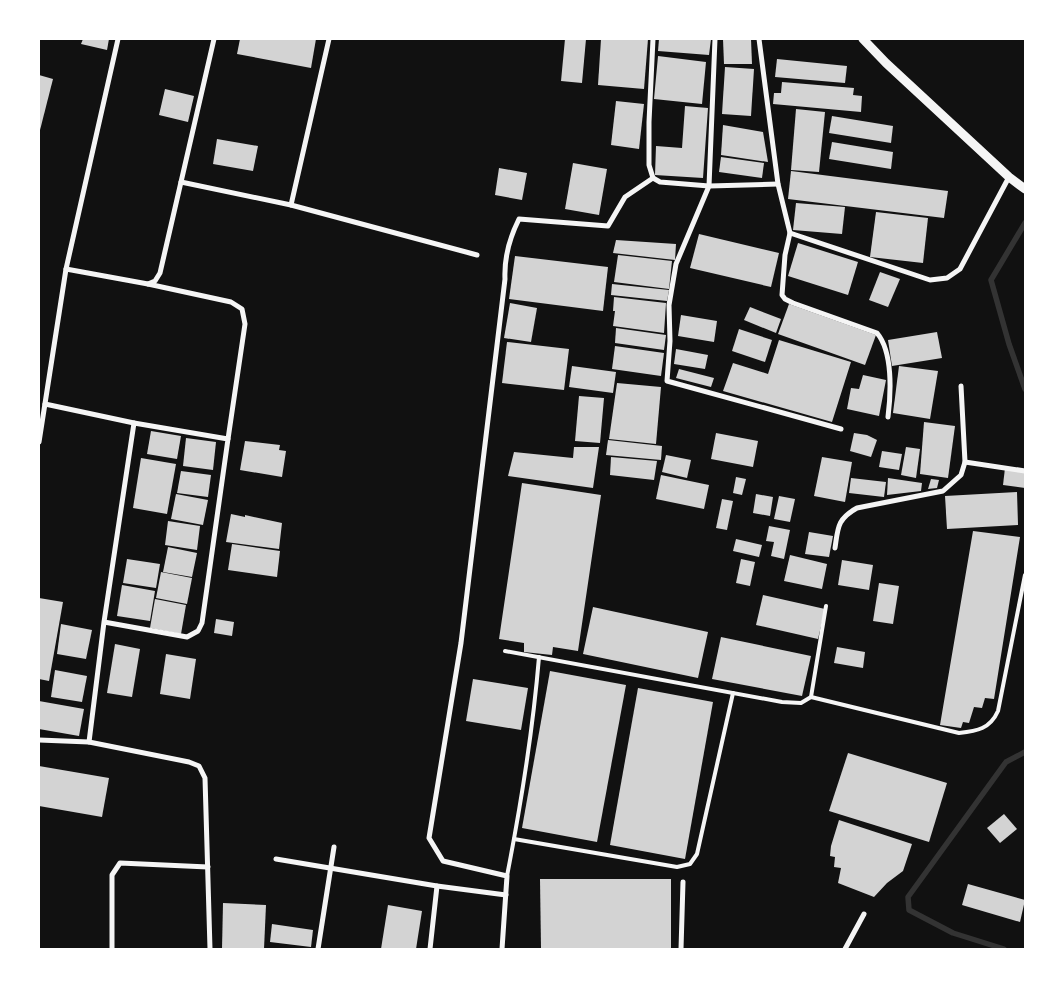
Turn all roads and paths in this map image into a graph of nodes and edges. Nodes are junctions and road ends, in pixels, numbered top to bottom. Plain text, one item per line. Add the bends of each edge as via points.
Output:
1 (118, 39) edge
2 (214, 39) edge
3 (329, 39) edge
4 (653, 39) edge
5 (715, 39) edge
6 (759, 39) edge
7 (863, 39) edge
8 (654, 178) junction
9 (1012, 179) junction
10 (181, 182) junction
11 (778, 184) junction
12 (709, 186) junction
13 (1025, 189) edge
14 (291, 205) junction
15 (790, 233) junction
16 (477, 255) dead end
17 (66, 269) junction
18 (148, 284) junction
19 (961, 386) dead end
20 (45, 404) junction
21 (888, 417) dead end
22 (134, 423) junction
23 (841, 429) dead end
24 (228, 439) junction
25 (39, 442) edge
26 (965, 462) junction
27 (1025, 470) edge
28 (835, 548) dead end
29 (1025, 575) edge
30 (826, 606) dead end
31 (104, 622) junction
32 (505, 651) dead end
33 (539, 657) junction
34 (733, 693) junction
35 (811, 698) junction
36 (39, 740) edge
37 (89, 742) junction
38 (514, 839) junction
39 (334, 847) dead end
40 (276, 859) dead end
41 (208, 867) junction
42 (330, 868) junction
43 (507, 876) junction
44 (683, 882) dead end
45 (437, 886) junction
46 (506, 895) junction
47 (864, 914) dead end
48 (112, 949) edge
49 (210, 949) edge
50 (318, 949) edge
51 (430, 949) edge
52 (502, 949) edge
53 (681, 949) edge
54 (845, 949) edge

1 - 17 street
2 - 10 street
3 - 14 street
4 - 8 street via 649,165
5 - 12 street
6 - 11 street
7 - 9 street
8 - 12 street via 660,182
8 - 43 street via 625,196 608,226 519,219 504,261 505,279 461,643 429,838 443,861
9 - 13 street
9 - 15 street via 960,269 947,278 930,280
10 - 14 street
10 - 18 street via 160,274
11 - 12 street
11 - 15 street
12 - 23 street via 676,264 669,305 667,381
14 - 16 street
15 - 21 street via 782,294 785,299 877,333 884,341 890,378
17 - 18 street
17 - 20 street
18 - 24 street via 231,302 242,309 245,324
19 - 26 street
20 - 22 street
20 - 25 street
22 - 24 street
22 - 31 street
24 - 31 street via 202,623 198,631 187,637
26 - 27 street
26 - 28 street via 961,474 943,491 857,508 844,514
29 - 35 lane via 998,711 994,720 979,731 959,733
30 - 35 lane
31 - 37 street
32 - 33 lane
33 - 34 lane
33 - 38 lane
34 - 35 lane via 801,704
34 - 38 lane via 697,854 690,864 676,866
36 - 37 street
37 - 41 street via 199,766 205,778
38 - 43 lane
39 - 42 street
40 - 42 street
41 - 48 street via 120,863 112,874
41 - 49 street
42 - 45 street
42 - 50 street
43 - 46 street
44 - 53 street
45 - 46 street
45 - 51 street
46 - 52 street
47 - 54 street

